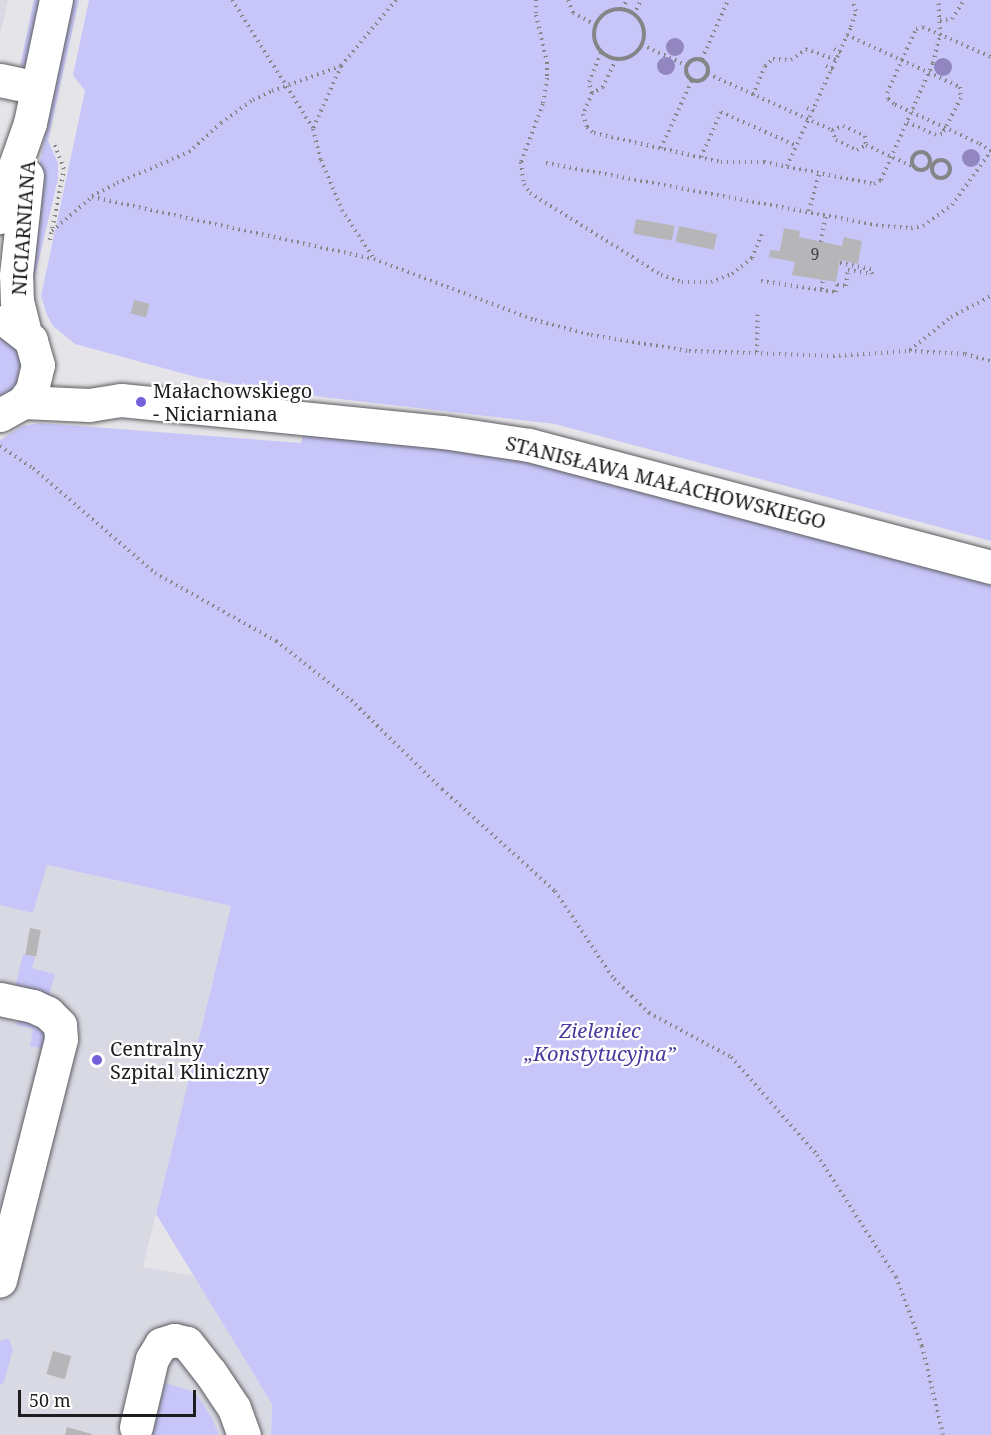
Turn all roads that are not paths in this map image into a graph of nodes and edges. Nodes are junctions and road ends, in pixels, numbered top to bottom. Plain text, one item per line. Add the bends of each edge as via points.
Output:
1 (56, 0) edge
2 (0, 80) edge
3 (37, 88) junction
4 (42, 132) junction
5 (0, 217) edge
6 (12, 326) edge
7 (38, 365) junction
8 (121, 400) junction
9 (12, 408) edge
10 (991, 567) edge
11 (0, 999) edge
12 (0, 1280) edge
13 (136, 1427) dead end
14 (244, 1435) edge

1 - 3 street, NICIARNIANA
2 - 3 street
3 - 4 street, NICIARNIANA
4 - 5 street, NICIARNIANA via 7,188
4 - 6 street, NICIARNIANA via 27,192
6 - 7 street, NICIARNIANA via 36,352
7 - 8 street, STANISŁAWA MAŁACHOWSKIEGO via 56,378
7 - 9 street via 32,390
8 - 9 street, STANISŁAWA MAŁACHOWSKIEGO
8 - 10 street, STANISŁAWA MAŁACHOWSKIEGO via 443,432 529,445
11 - 12 street via 33,1006 60,1025
13 - 14 street via 152,1359 161,1344 174,1340 186,1343 210,1372 234,1408

